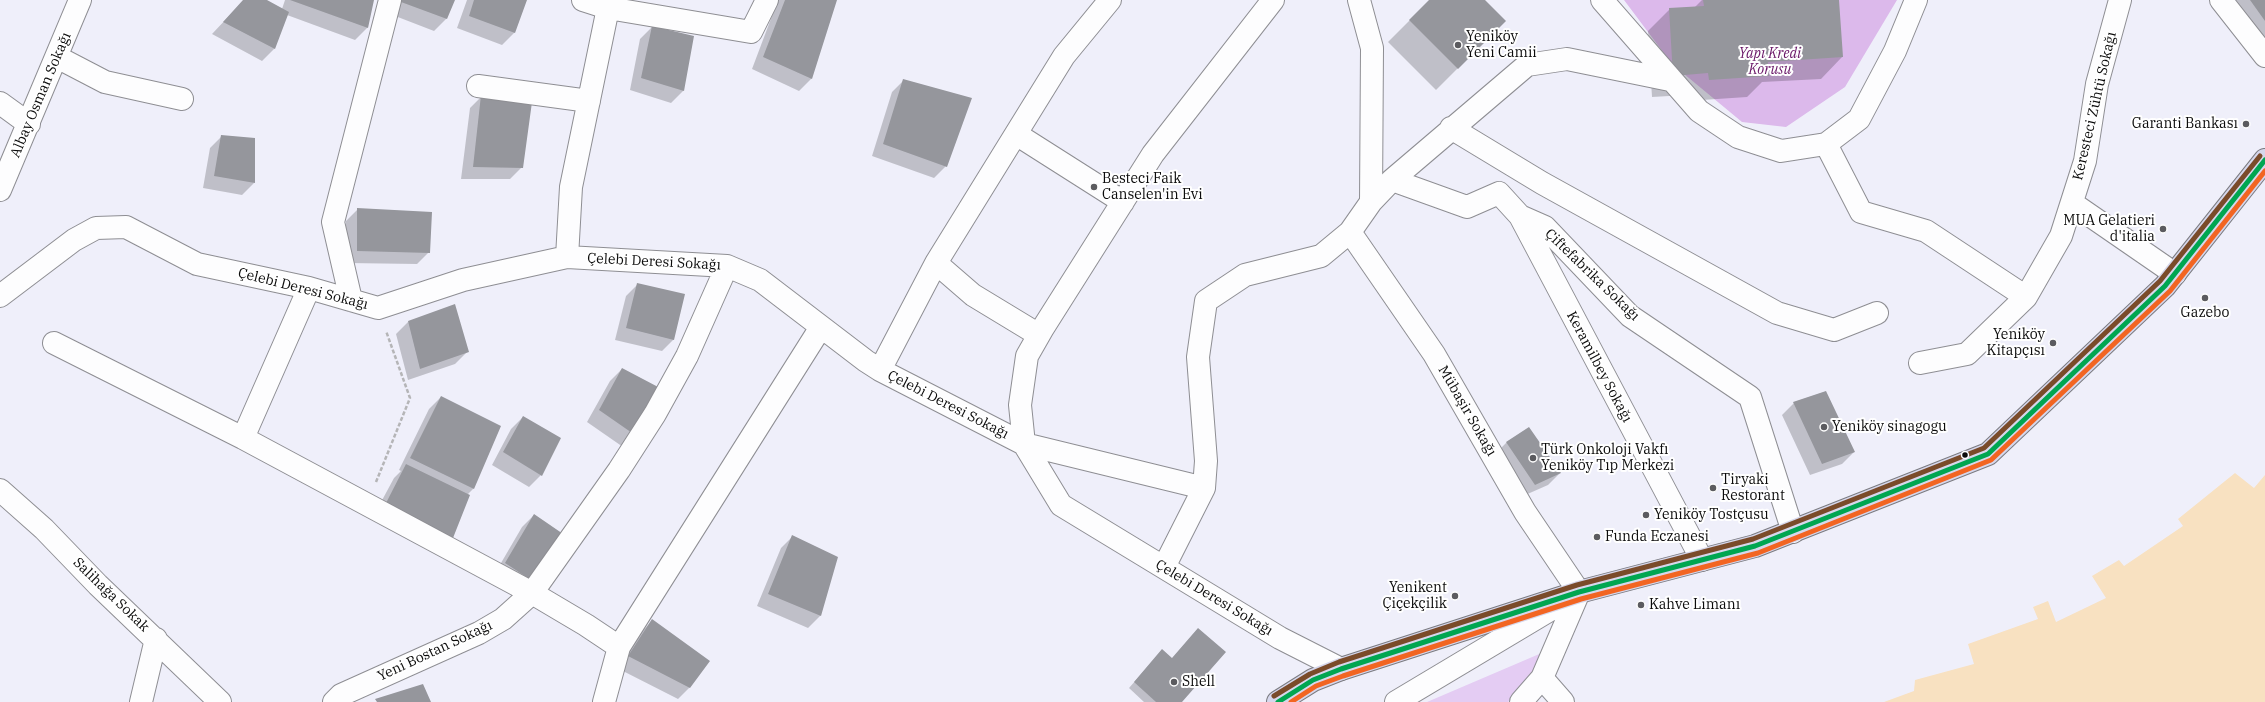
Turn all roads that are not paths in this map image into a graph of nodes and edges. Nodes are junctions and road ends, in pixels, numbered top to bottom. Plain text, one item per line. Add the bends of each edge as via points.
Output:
1 (80, 0) edge
2 (390, 0) edge
3 (583, 0) edge
4 (768, 0) edge
5 (1110, 0) edge
6 (1273, 0) edge
7 (1359, 0) edge
8 (1602, 0) edge
9 (1916, 0) edge
10 (2120, 0) edge
11 (2221, 0) edge
12 (608, 8) junction
13 (2265, 56) edge
14 (57, 57) junction
15 (1670, 80) junction
16 (478, 86) dead end
17 (182, 98) dead end
18 (589, 101) junction
19 (0, 103) edge
20 (29, 124) junction
21 (1451, 128) junction
22 (1016, 134) junction
23 (1826, 144) junction
24 (1498, 157) junction
25 (2265, 160) edge
26 (1392, 180) junction
27 (0, 190) edge
28 (1499, 193) junction
29 (1123, 202) junction
30 (1371, 202) junction
31 (2072, 203) junction
32 (1520, 216) junction
33 (1350, 232) junction
34 (568, 257) junction
35 (936, 263) junction
36 (727, 266) junction
37 (2175, 274) junction
38 (309, 288) junction
39 (0, 296) edge
40 (2026, 297) junction
41 (351, 300) junction
42 (1877, 314) dead end
43 (822, 327) junction
44 (1039, 334) junction
45 (54, 344) dead end
46 (1920, 363) dead end
47 (880, 370) junction
48 (243, 438) junction
49 (1024, 444) junction
50 (1204, 488) junction
51 (0, 490) edge
52 (1792, 532) junction
53 (1702, 560) junction
54 (1164, 567) junction
55 (1580, 592) junction
56 (532, 593) junction
57 (156, 639) junction
58 (619, 647) junction
59 (1341, 669) junction
60 (1542, 678) junction
61 (141, 702) edge
62 (220, 702) edge
63 (334, 702) edge
64 (604, 702) edge
65 (1278, 702) edge
66 (1396, 702) edge
67 (1521, 702) edge
68 (1563, 702) edge

1 - 14 street, Albay Osman Sokağı
2 - 41 street via 333,222
3 - 12 street
4 - 12 street via 751,32
5 - 22 street via 1064,56
6 - 29 street via 1153,154
7 - 30 street via 1372,48
8 - 15 street
9 - 23 street via 1895,51 1859,119
10 - 31 street, Keresteci Zühtü Sokağı via 2097,84 2085,161
11 - 13 street
12 - 18 street
14 - 17 street via 106,82
14 - 20 street, Albay Osman Sokağı
15 - 21 street via 1567,59 1527,65
15 - 23 street via 1699,111 1738,137 1781,151
16 - 18 street
18 - 34 street via 570,187
19 - 20 street
20 - 27 street, Albay Osman Sokağı
21 - 24 street
21 - 26 street
22 - 29 street
22 - 35 street
23 - 40 street via 1861,212 1926,231
24 - 28 street
24 - 42 street via 1777,313 1834,330
25 - 37 main road
26 - 28 street via 1467,207
26 - 30 street
28 - 32 street, Çiftefabrika Sokağı
29 - 44 street
30 - 33 street
31 - 37 street
31 - 40 street, Keresteci Zühtü Sokağı via 2061,236
32 - 52 street, Çiftefabrika Sokağı via 1545,228 1630,316 1750,397
32 - 53 street, Keramilbey Sokağı
33 - 50 street via 1321,256 1244,275 1206,301 1198,357 1206,461
33 - 55 street, Mübaşir Sokağı via 1434,354 1525,512
34 - 36 street, Çelebi Deresi Sokağı
34 - 41 street, Çelebi Deresi Sokağı via 463,280 378,308
35 - 44 street via 972,295
35 - 47 street
36 - 43 street, Çelebi Deresi Sokağı via 760,280
36 - 56 street, Yeni Bostan Sokağı via 690,350 655,414 619,470
37 - 52 main road via 1988,454
38 - 39 street, Çelebi Deresi Sokağı via 197,264 126,227 96,228 74,240
38 - 41 street, Çelebi Deresi Sokağı
38 - 48 street
40 - 46 street, Keresteci Zühtü Sokağı via 1967,354
43 - 47 street, Çelebi Deresi Sokağı
43 - 58 street
44 - 49 street via 1027,356 1020,405
45 - 48 street
47 - 49 street, Çelebi Deresi Sokağı
48 - 56 street
49 - 50 street
49 - 54 street, Çelebi Deresi Sokağı via 1061,505
50 - 54 street
51 - 57 street, Salihağa Sokak via 44,529 98,585
52 - 53 main road via 1755,546
53 - 55 main road
54 - 59 street, Çelebi Deresi Sokağı via 1280,638
55 - 59 main road
55 - 60 street
55 - 66 street
56 - 58 street
56 - 63 street, Yeni Bostan Sokağı via 504,619 479,633 340,695
57 - 61 street
57 - 62 street, Salihağa Sokak
58 - 64 street
59 - 65 main road via 1313,680
60 - 67 street
60 - 68 street

